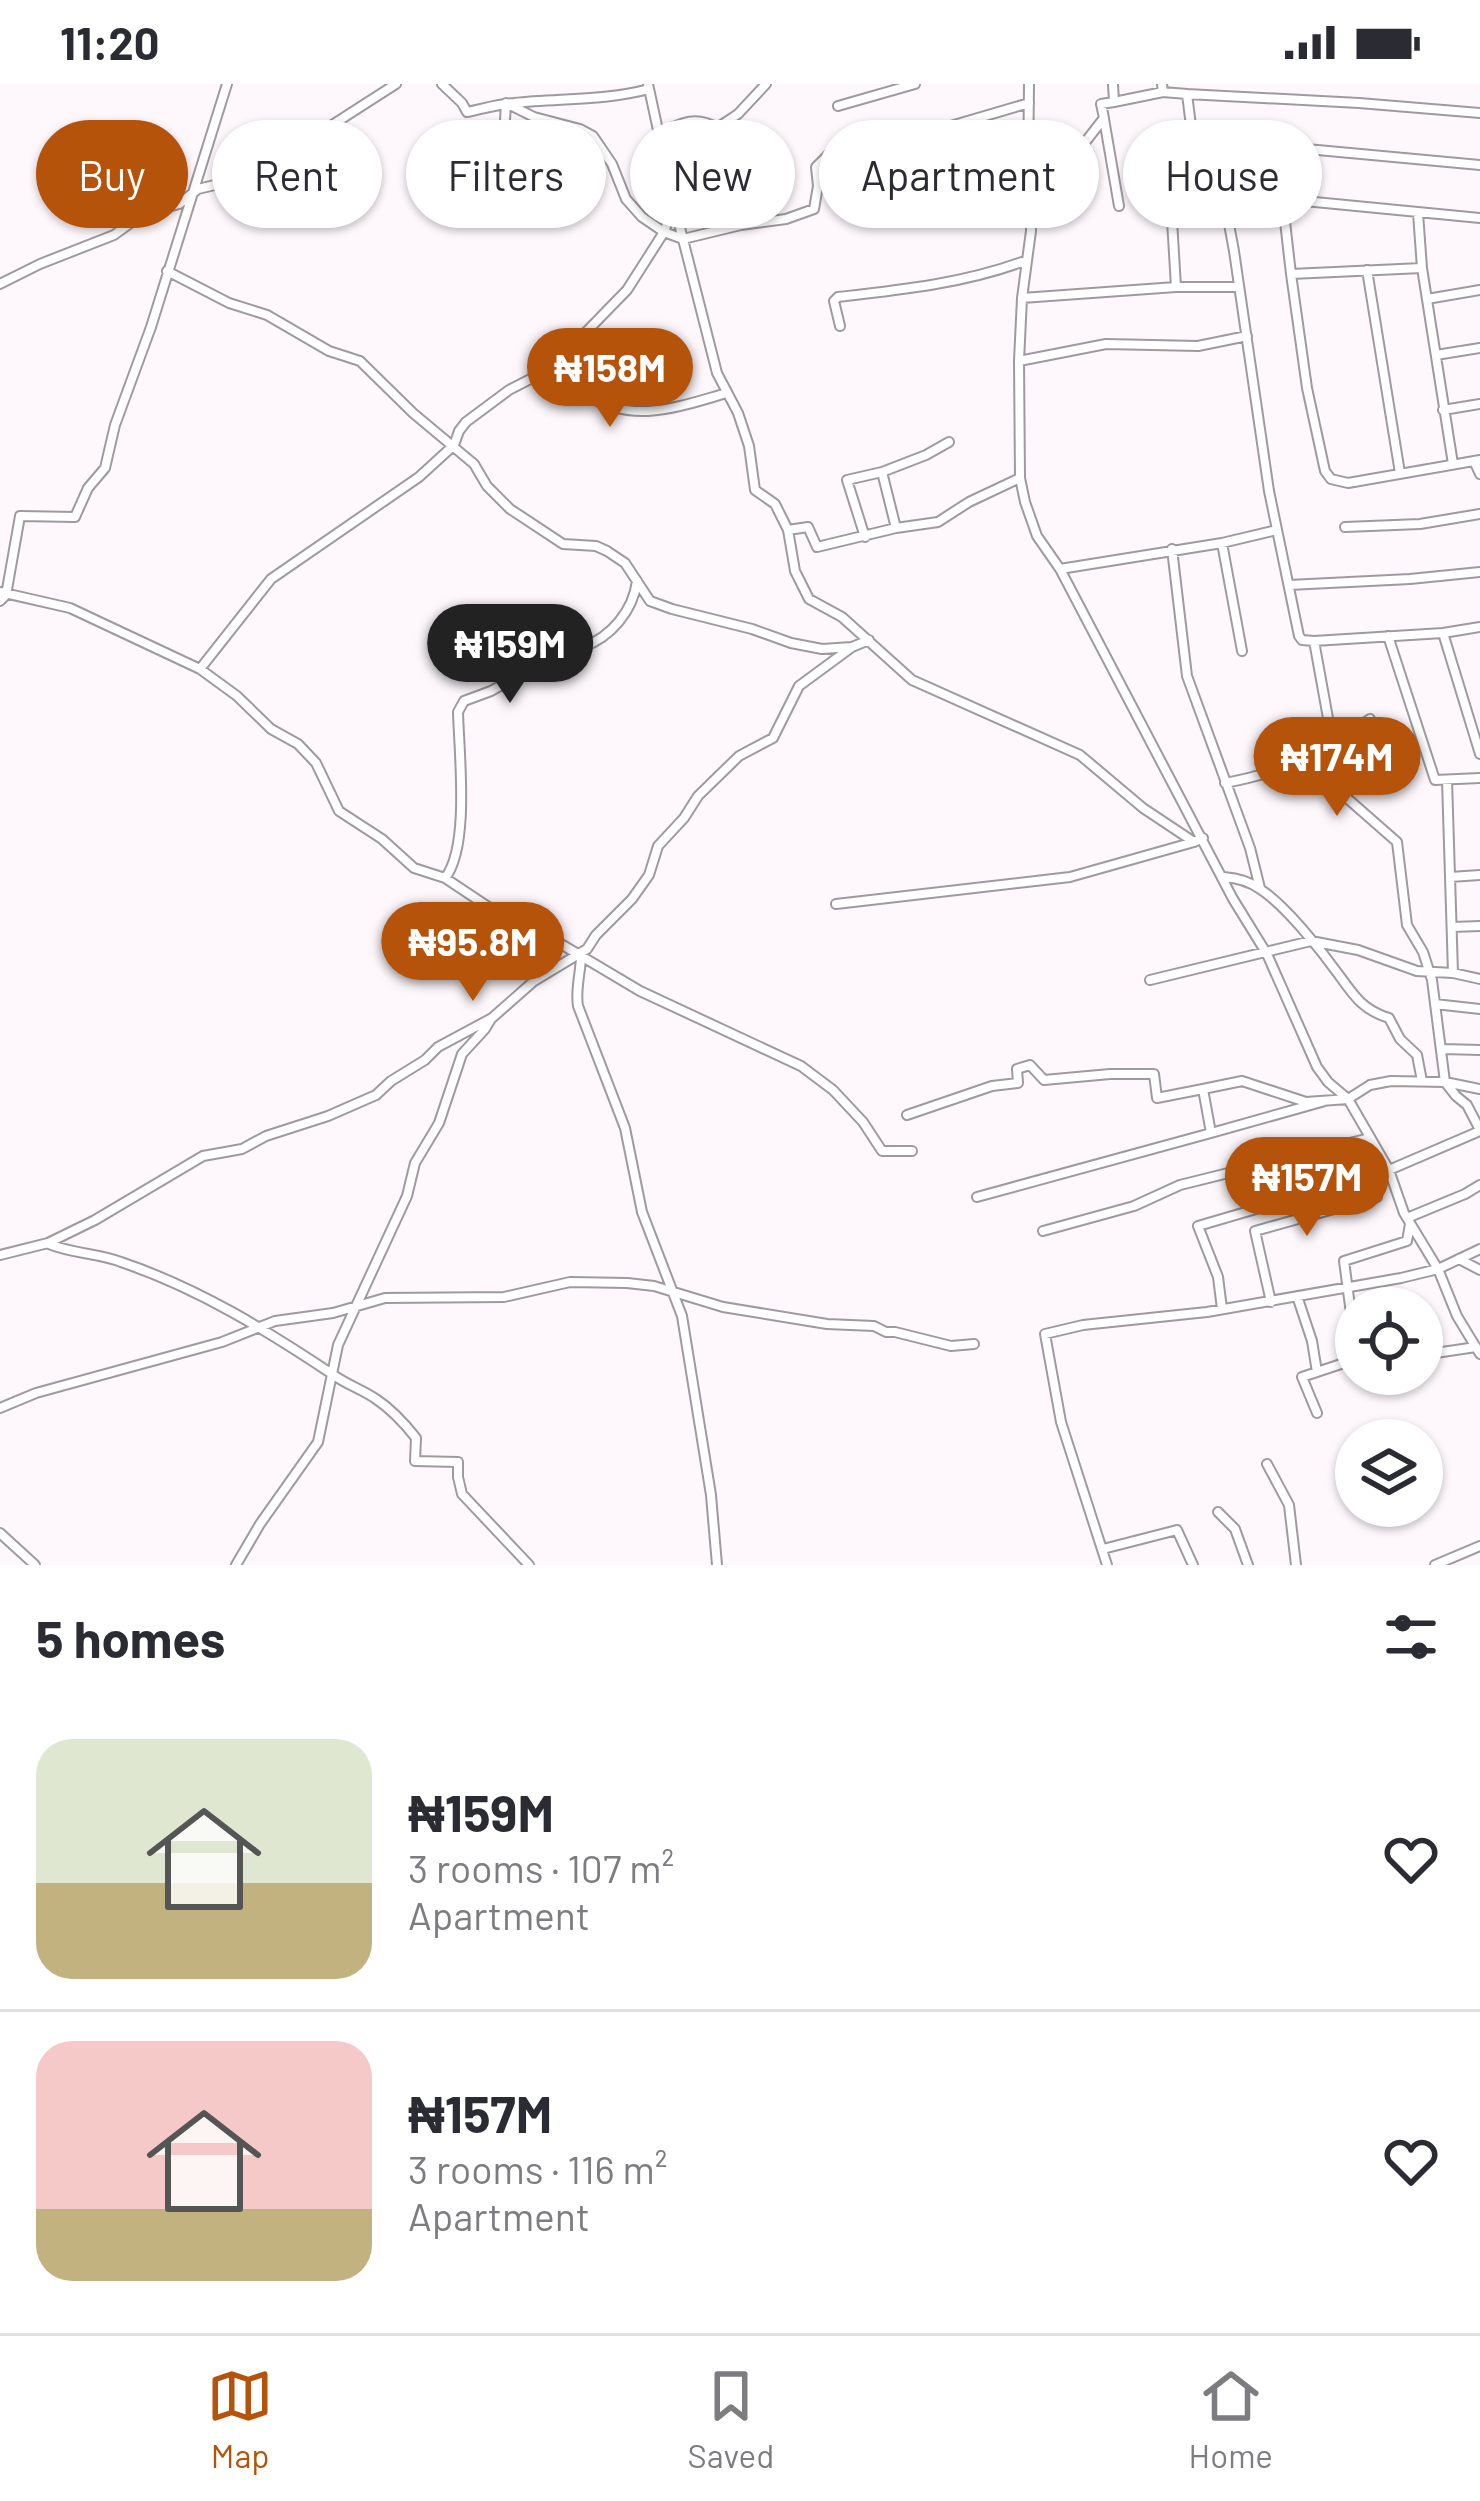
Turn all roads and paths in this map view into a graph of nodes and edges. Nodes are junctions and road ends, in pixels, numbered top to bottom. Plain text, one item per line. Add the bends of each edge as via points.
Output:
1 (227, 84) edge
2 (396, 84) edge
3 (442, 84) edge
4 (766, 84) edge
5 (869, 84) edge
6 (914, 84) edge
7 (1029, 84) edge
8 (1113, 84) edge
9 (648, 87) edge
10 (754, 88) edge
11 (1162, 88) edge
12 (1187, 94) junction
13 (877, 96) junction
14 (1114, 102) junction
15 (1028, 103) junction
16 (506, 104) junction
17 (838, 106) dead end
18 (1480, 113) edge
19 (1104, 118) junction
20 (505, 120) edge
21 (657, 120) edge
22 (729, 120) edge
23 (1028, 120) edge
24 (1190, 120) edge
25 (1099, 124) edge
26 (1322, 149) edge
27 (1480, 165) edge
28 (191, 196) junction
29 (1322, 203) edge
30 (1119, 206) dead end
31 (1418, 213) junction
32 (1480, 218) edge
33 (665, 228) edge
34 (680, 228) edge
35 (1031, 228) edge
36 (1172, 228) edge
37 (1229, 228) edge
38 (1287, 228) edge
39 (664, 232) junction
40 (683, 239) junction
41 (1027, 260) junction
42 (1422, 268) junction
43 (167, 271) junction
44 (1367, 271) junction
45 (1291, 274) junction
46 (0, 284) edge
47 (1239, 286) junction
48 (1175, 287) junction
49 (1480, 290) edge
50 (1022, 298) junction
51 (1427, 299) junction
52 (840, 326) dead end
53 (585, 335) junction
54 (1246, 336) junction
55 (1480, 348) edge
56 (1436, 355) junction
57 (1019, 361) junction
58 (727, 393) junction
59 (1480, 404) edge
60 (1443, 410) junction
61 (949, 442) dead end
62 (454, 445) junction
63 (1477, 461) edge
64 (1453, 464) junction
65 (882, 472) junction
66 (1400, 473) junction
67 (1480, 474) edge
68 (1020, 478) junction
69 (1480, 514) edge
70 (1346, 527) dead end
71 (896, 528) junction
72 (788, 530) junction
73 (1277, 530) junction
74 (865, 537) junction
75 (1222, 543) junction
76 (1172, 549) junction
77 (1060, 569) junction
78 (1480, 572) edge
79 (637, 581) junction
80 (1288, 585) junction
81 (2, 593) edge
82 (1480, 627) edge
83 (1443, 633) junction
84 (1388, 636) junction
85 (868, 640) junction
86 (1314, 641) junction
87 (852, 646) junction
88 (1242, 651) dead end
89 (200, 669) junction
90 (1370, 719) dead end
91 (1327, 747) junction
92 (1480, 754) edge
93 (1480, 778) edge
94 (1447, 780) junction
95 (1225, 784) junction
96 (1198, 840) junction
97 (1480, 875) edge
98 (1224, 877) junction
99 (1450, 877) junction
100 (445, 878) junction
101 (1260, 888) junction
102 (836, 904) dead end
103 (1480, 926) edge
104 (1453, 927) junction
105 (1311, 941) junction
106 (581, 954) junction
107 (1267, 954) junction
108 (1428, 973) junction
109 (1453, 973) junction
110 (1480, 979) edge
111 (1150, 980) dead end
112 (1435, 1004) junction
113 (1480, 1009) edge
114 (492, 1018) junction
115 (1443, 1049) junction
116 (1480, 1050) edge
117 (1422, 1081) junction
118 (1445, 1082) junction
119 (1203, 1089) junction
120 (1480, 1089) edge
121 (1348, 1100) junction
122 (1325, 1101) junction
123 (907, 1114) dead end
124 (1480, 1130) edge
125 (1211, 1133) junction
126 (1370, 1138) junction
127 (912, 1151) dead end
128 (1390, 1170) junction
129 (1480, 1185) edge
130 (977, 1197) dead end
131 (1377, 1197) dead end
132 (1409, 1220) junction
133 (1043, 1231) dead end
134 (48, 1243) junction
135 (1480, 1250) edge
136 (0, 1255) edge
137 (1458, 1258) junction
138 (1438, 1268) junction
139 (1480, 1270) edge
140 (1347, 1287) joint
141 (1335, 1289) edge
142 (672, 1292) junction
143 (1297, 1297) junction
144 (1270, 1302) junction
145 (356, 1306) junction
146 (1222, 1310) junction
147 (257, 1327) junction
148 (974, 1344) dead end
149 (1478, 1350) edge
150 (1443, 1352) edge
151 (1335, 1364) edge
152 (1317, 1372) junction
153 (332, 1374) junction
154 (0, 1408) edge
155 (1317, 1413) dead end
156 (1267, 1464) dead end
157 (1218, 1512) dead end
158 (0, 1533) edge
159 (1480, 1546) edge
160 (1103, 1549) junction
161 (34, 1565) edge
162 (236, 1565) edge
163 (530, 1565) edge
164 (717, 1565) edge
165 (1107, 1565) edge
166 (1192, 1565) edge
167 (1248, 1565) edge
168 (1296, 1565) edge
169 (1435, 1565) edge

1 - 28 street
2 - 28 street via 262,170
3 - 16 street via 466,112
4 - 10 street
5 - 13 street
6 - 13 street
7 - 15 street
8 - 14 street
9 - 16 street
9 - 21 street
10 - 22 street
11 - 12 street
11 - 14 street
12 - 18 street
12 - 24 street
13 - 17 street
14 - 19 street via 1101,104
15 - 23 street
15 - 40 street via 879,147 831,152 816,167 814,209
16 - 20 street
16 - 39 street via 593,136 626,199
19 - 25 street
19 - 30 street
26 - 27 street
28 - 43 street
28 - 46 street
29 - 31 street
31 - 32 street
31 - 42 street
33 - 39 street
34 - 40 street
35 - 41 street
36 - 48 street
37 - 47 street
38 - 45 street
39 - 40 street
39 - 53 street
40 - 58 street
41 - 50 street
41 - 52 street via 838,297
42 - 44 street
42 - 51 street
43 - 62 street via 360,361
43 - 81 street via 105,468 75,517 20,516
44 - 45 street
44 - 66 street
45 - 66 street via 1325,471 1338,483
47 - 48 street
47 - 54 street
48 - 50 street
49 - 51 street
50 - 57 street
51 - 56 street
53 - 58 street via 585,394 602,405 666,410
53 - 62 street via 550,369 466,422
54 - 57 street via 1198,346 1106,344
54 - 73 street
55 - 56 street
56 - 60 street
57 - 68 street
58 - 72 street via 749,446 755,490 776,504
59 - 60 street
60 - 64 street
61 - 65 street
62 - 79 street via 510,509 563,544 607,551
62 - 89 street via 271,579
63 - 64 street
63 - 67 street
64 - 66 street
65 - 71 street
65 - 74 street via 847,480
68 - 71 street via 938,522
68 - 77 street via 1037,536
69 - 70 street
71 - 74 street
72 - 74 street via 808,527 817,547
72 - 85 street via 809,599
73 - 75 street
73 - 80 street
75 - 76 street
75 - 88 street
76 - 77 street
76 - 95 street via 1187,676
77 - 96 street
78 - 80 street
79 - 87 street via 650,601 672,609 806,646
79 - 100 street via 622,618 597,642 554,641 516,677 464,700 461,822
80 - 86 street via 1299,635
81 - 89 street via 70,608
82 - 83 street
83 - 84 street
83 - 92 street
84 - 86 street
84 - 94 street via 1435,780
85 - 87 street
85 - 96 street via 912,680 1080,755 1143,808
86 - 91 street
87 - 106 street via 799,686 773,738 739,756 698,796 658,846 632,899
89 - 100 street via 298,745 339,811 414,868
90 - 91 street
91 - 95 street
91 - 108 street via 1348,800 1397,842 1407,926
93 - 94 street
94 - 99 street
95 - 101 street
96 - 98 street
96 - 102 street via 1070,877
97 - 99 street
98 - 101 street
98 - 107 street
99 - 104 street
100 - 106 street
101 - 105 street
103 - 104 street
104 - 109 street
105 - 107 street
105 - 108 street
105 - 117 street via 1356,1000 1389,1018 1417,1055
106 - 114 street
106 - 127 street via 640,991 801,1066 833,1090 877,1146
106 - 142 street via 578,1006 625,1128 642,1212
107 - 111 street
107 - 121 street via 1318,1067
108 - 109 street
108 - 112 street
109 - 110 street
112 - 113 street
112 - 115 street
114 - 134 street via 376,1095 242,1149 203,1156
114 - 145 street via 462,1054
115 - 116 street
115 - 118 street
117 - 118 street
117 - 121 street via 1370,1085
118 - 120 street
118 - 124 street
119 - 122 street via 1242,1081
119 - 123 street via 1157,1098 1154,1074 1044,1080 1030,1065 1017,1069 1018,1083
119 - 125 street
121 - 122 street
121 - 126 street
122 - 125 street
124 - 128 street
125 - 130 street
126 - 128 street
126 - 133 street via 1183,1184
128 - 132 street
128 - 146 street via 1198,1226
129 - 132 street
131 - 144 street via 1255,1231
132 - 138 street
132 - 140 street via 1407,1241 1344,1262
134 - 136 street
134 - 147 street via 117,1260
135 - 137 street
137 - 138 street
137 - 139 street
138 - 140 street
138 - 149 street
141 - 143 street
142 - 145 street via 570,1282 504,1297 385,1298
142 - 148 street via 723,1307
142 - 164 street
143 - 144 street
143 - 152 street
144 - 146 street
145 - 147 street
145 - 153 street
146 - 160 street via 1045,1334 1061,1422
147 - 153 street
147 - 154 street
149 - 150 street
151 - 152 street
152 - 155 street via 1302,1377
153 - 162 street via 318,1442
153 - 163 street via 404,1423 416,1438 415,1461 458,1462 462,1494
156 - 168 street via 1289,1505
157 - 167 street via 1235,1528
158 - 161 street
159 - 169 street
160 - 165 street
160 - 166 street via 1177,1530

